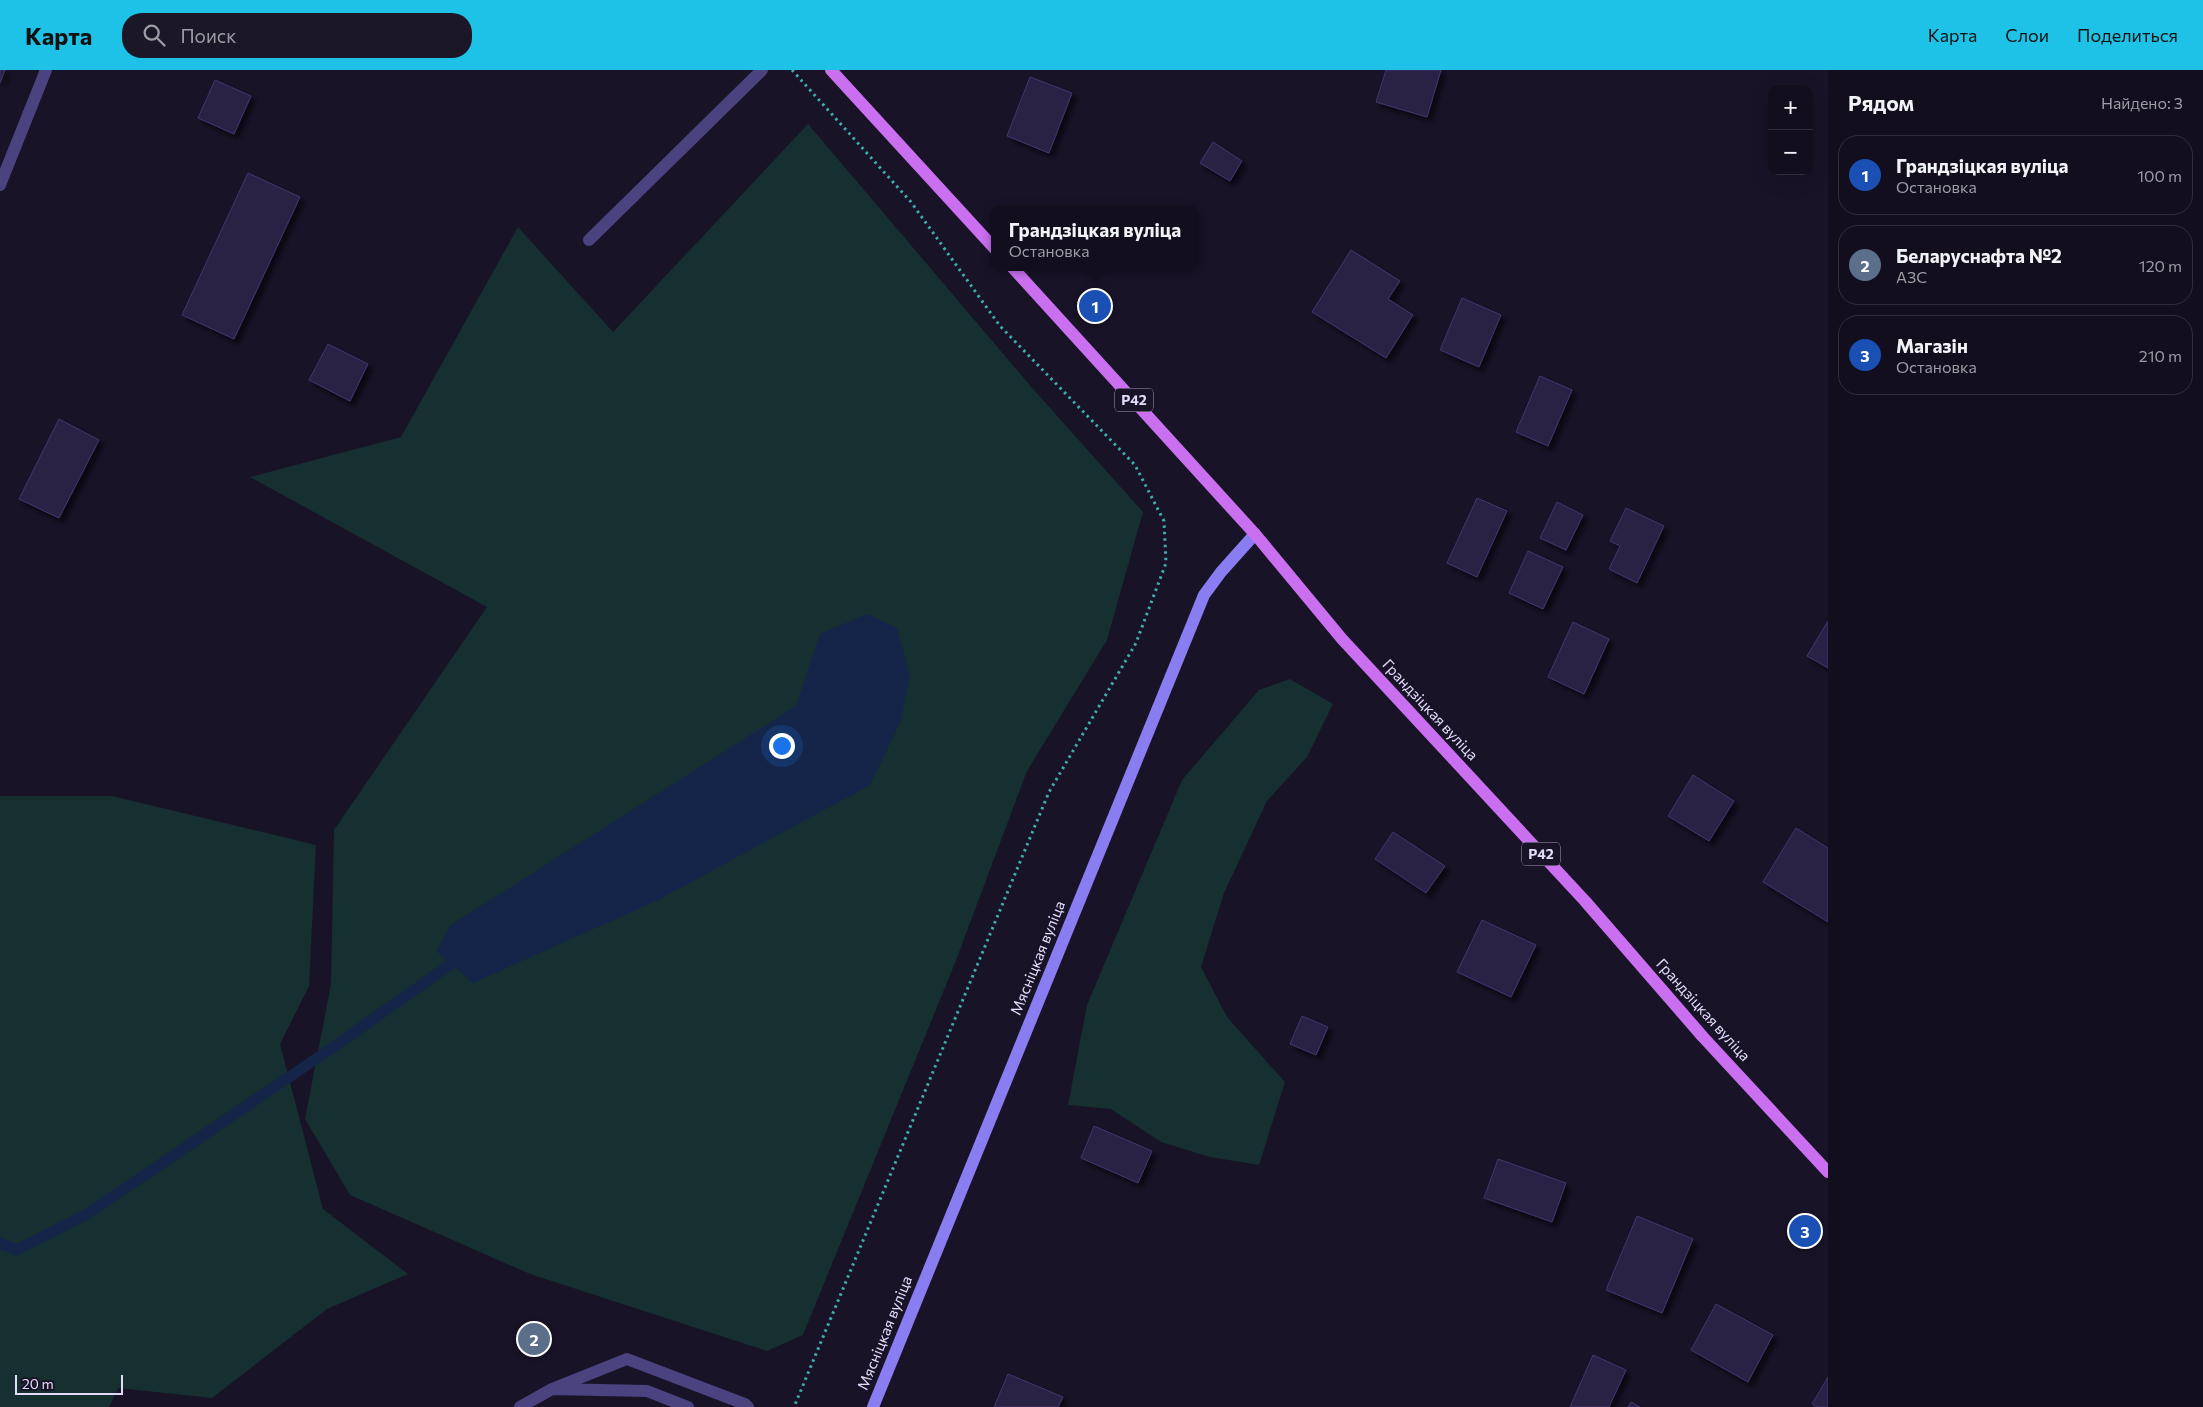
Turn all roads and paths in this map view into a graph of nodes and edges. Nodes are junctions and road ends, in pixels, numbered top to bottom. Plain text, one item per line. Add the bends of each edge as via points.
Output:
1 (46, 70) edge
2 (762, 70) edge
3 (792, 70) edge
4 (831, 70) edge
5 (0, 185) edge
6 (589, 240) dead end
7 (991, 245) edge
8 (1016, 271) edge
9 (1255, 534) junction
10 (1828, 1172) edge
11 (552, 1389) junction
12 (520, 1407) edge
13 (688, 1407) edge
14 (748, 1407) edge
15 (794, 1407) edge
16 (873, 1407) edge

1 - 5 lane
2 - 6 lane
3 - 15 path via 910,202 1000,326 1135,465 1164,521 1166,563 1136,643 1049,792
4 - 7 main road
8 - 9 main road, Грандзіцкая вуліца / Р42
9 - 10 main road, Грандзіцкая вуліца / Р42 via 1342,639 1585,901 1703,1037
9 - 16 main road, Мясніцкая вуліца via 1204,595
11 - 12 lane
11 - 13 lane via 647,1391
11 - 14 lane via 627,1359

